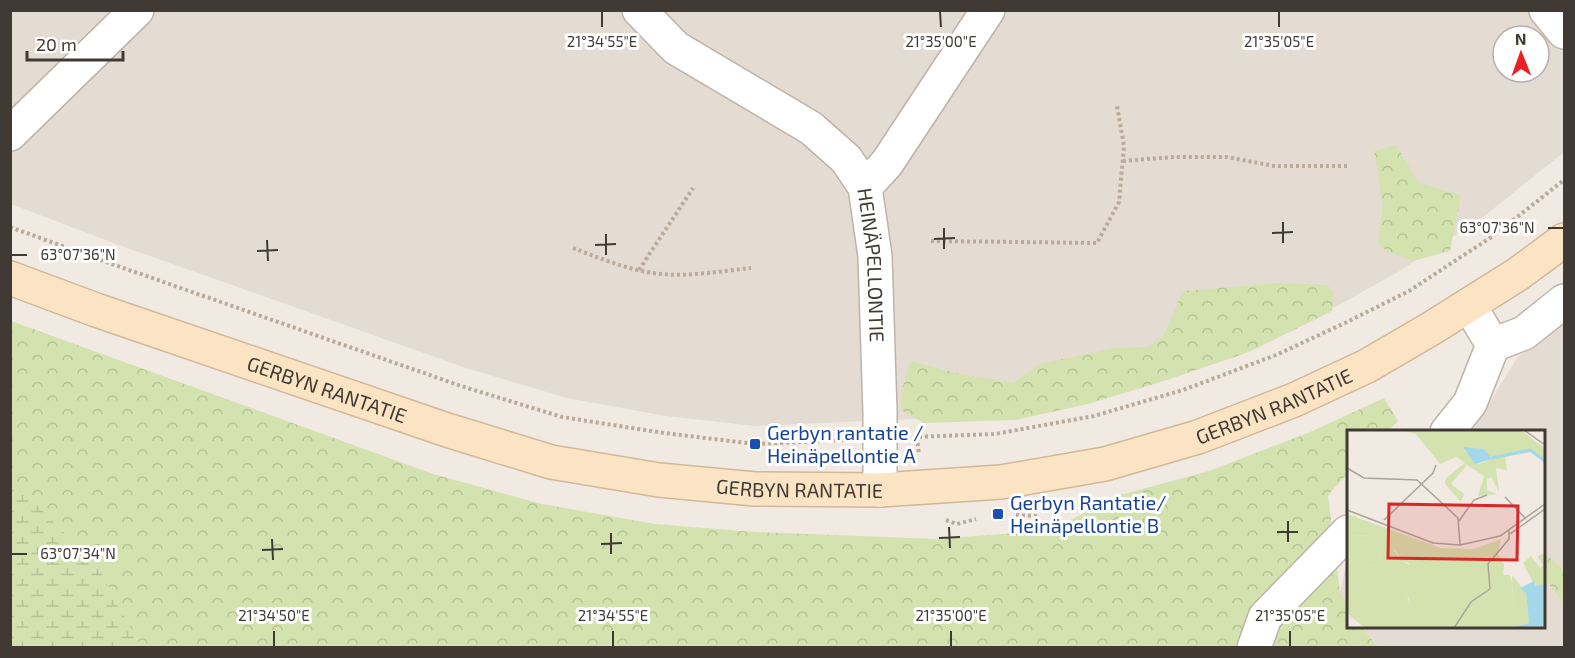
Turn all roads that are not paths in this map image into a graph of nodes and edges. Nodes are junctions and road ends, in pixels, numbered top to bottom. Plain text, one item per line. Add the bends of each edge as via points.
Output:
1 (137, 10) edge
2 (639, 10) edge
3 (987, 10) edge
4 (1546, 10) edge
5 (1564, 32) edge
6 (10, 134) edge
7 (865, 188) junction
8 (1564, 240) edge
9 (10, 278) edge
10 (1564, 301) edge
11 (1469, 304) junction
12 (1492, 345) junction
13 (1449, 430) edge
14 (880, 490) junction
15 (1347, 533) edge
16 (1254, 648) edge

1 - 6 street
2 - 7 street, HEINÄPELLONTIE via 676,48 811,128 846,159
3 - 7 street via 887,163
4 - 5 street
7 - 14 street, HEINÄPELLONTIE via 874,256
8 - 11 main road, GERBYN RANTATIE
9 - 14 main road, GERBYN RANTATIE via 435,426 551,462 659,480 754,489
10 - 12 street via 1524,333
11 - 12 street
11 - 14 main road, GERBYN RANTATIE via 1367,366 1294,400 1198,437 1105,464 1001,482
12 - 13 street via 1470,403
15 - 16 street via 1266,617

